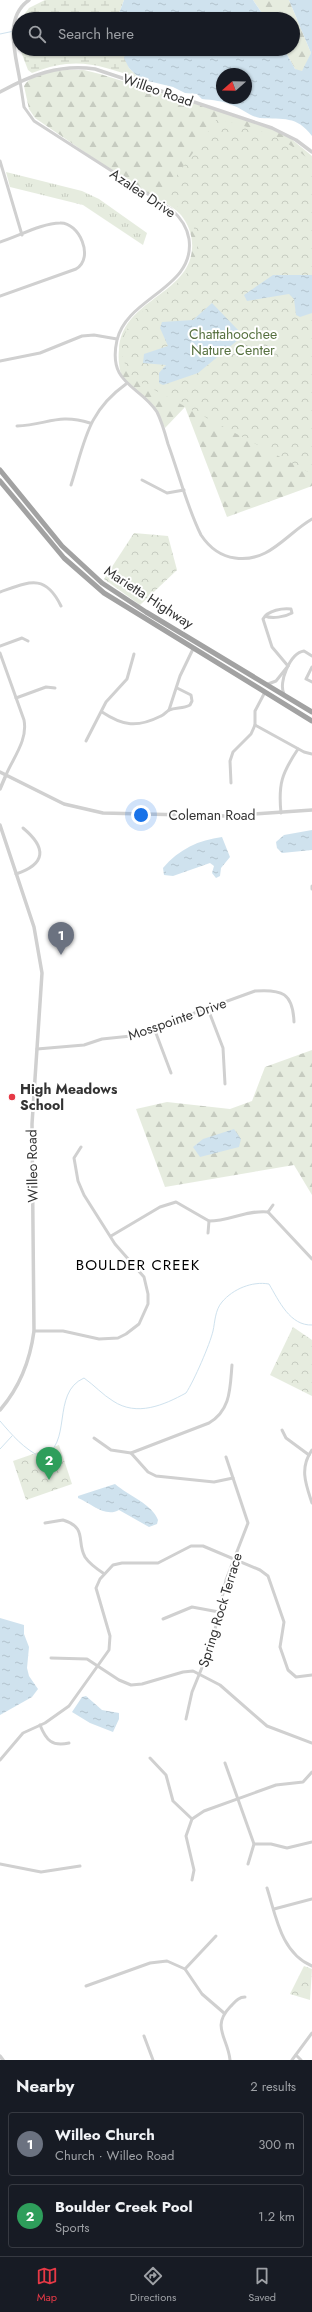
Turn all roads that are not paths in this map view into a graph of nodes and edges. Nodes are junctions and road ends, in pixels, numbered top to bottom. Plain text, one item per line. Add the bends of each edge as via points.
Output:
1 (29, 0) edge
2 (17, 12) edge
3 (17, 56) edge
4 (20, 81) junction
5 (0, 92) edge
6 (312, 152) edge
7 (0, 161) edge
8 (22, 235) junction
9 (0, 242) edge
10 (0, 296) edge
11 (117, 339) junction
12 (0, 361) edge
13 (126, 384) junction
14 (90, 423) junction
15 (17, 426) dead end
16 (0, 470) edge
17 (142, 480) dead end
18 (0, 481) edge
19 (71, 485) dead end
20 (184, 490) junction
21 (312, 519) edge
22 (0, 592) edge
23 (61, 606) dead end
24 (265, 616) junction
25 (28, 641) dead end
26 (0, 646) edge
27 (193, 649) junction
28 (0, 653) edge
29 (134, 654) dead end
30 (312, 656) edge
31 (288, 666) junction
32 (312, 667) edge
33 (312, 682) edge
34 (264, 684) junction
35 (55, 688) dead end
36 (177, 688) junction
37 (265, 692) junction
38 (284, 696) junction
39 (16, 698) junction
40 (169, 710) junction
41 (102, 712) junction
42 (312, 712) edge
43 (312, 721) edge
44 (255, 725) junction
45 (86, 741) dead end
46 (298, 749) junction
47 (312, 754) edge
48 (0, 772) edge
49 (6, 775) junction
50 (231, 783) dead end
51 (0, 789) edge
52 (312, 810) edge
53 (281, 813) junction
54 (0, 825) edge
55 (23, 828) dead end
56 (16, 874) junction
57 (312, 886) edge
58 (312, 889) edge
59 (208, 1009) junction
60 (294, 1022) dead end
61 (154, 1028) junction
62 (37, 1049) junction
63 (170, 1073) dead end
64 (225, 1084) dead end
65 (80, 1147) dead end
66 (273, 1205) dead end
67 (268, 1212) junction
68 (209, 1221) junction
69 (208, 1233) dead end
70 (111, 1236) junction
71 (312, 1259) edge
72 (34, 1331) junction
73 (232, 1365) dead end
74 (0, 1410) edge
75 (282, 1430) dead end
76 (94, 1438) dead end
77 (312, 1450) edge
78 (130, 1453) junction
79 (309, 1455) junction
80 (226, 1457) dead end
81 (233, 1478) junction
82 (312, 1503) edge
83 (45, 1523) dead end
84 (234, 1559) junction
85 (103, 1574) junction
86 (219, 1612) junction
87 (162, 1619) dead end
88 (50, 1658) dead end
89 (98, 1666) junction
90 (200, 1674) junction
91 (312, 1675) edge
92 (186, 1719) dead end
93 (40, 1725) junction
94 (69, 1743) dead end
95 (312, 1743) edge
96 (150, 1758) dead end
97 (0, 1760) edge
98 (225, 1763) dead end
99 (312, 1772) edge
100 (238, 1799) junction
101 (192, 1819) junction
102 (312, 1842) edge
103 (254, 1844) junction
104 (0, 1864) edge
105 (248, 1864) dead end
106 (80, 1866) dead end
107 (192, 1880) dead end
108 (267, 1888) dead end
109 (312, 1898) edge
110 (274, 1909) junction
111 (216, 1936) dead end
112 (312, 1966) edge
113 (185, 1969) junction
114 (86, 1986) dead end
115 (245, 1996) dead end
116 (224, 2013) junction
117 (312, 2033) edge
118 (144, 2036) dead end
119 (296, 2055) junction
120 (0, 2056) edge
121 (3, 2060) edge
122 (153, 2060) edge
123 (230, 2060) edge
124 (292, 2060) edge
125 (301, 2060) edge

1 - 2 street, Azalea Drive
3 - 4 street, Azalea Drive
4 - 5 street, Willeo Road
4 - 6 street, Willeo Road via 63,67 102,71 272,128 288,135
4 - 11 street, Azalea Drive via 24,108 34,121 171,209 187,230 190,249 184,269 130,315
7 - 8 street
8 - 9 street
8 - 10 street via 52,224 66,223 73,228 83,243 85,258 76,269
11 - 12 street via 94,335 82,336 40,353
11 - 13 street, Azalea Drive via 117,364
13 - 14 street via 104,401
13 - 20 street, Azalea Drive via 158,414
14 - 15 street via 64,418 29,426
14 - 19 street
16 - 34 highway, Marietta Highway via 62,546 94,577 134,605
17 - 20 street via 167,493
18 - 27 highway, Marietta Highway via 46,539 78,571 122,606
20 - 21 street, Azalea Drive via 201,535 213,549 231,558 264,555
22 - 23 street via 26,583 42,583 57,598
24 - 24 street via 274,611 292,611 286,615
24 - 31 street via 262,624 268,639
25 - 26 street via 22,638
27 - 36 street
27 - 37 highway, Marietta Highway
28 - 39 street
29 - 41 street via 127,679 109,698
30 - 31 street via 305,651 298,652
31 - 34 street via 275,682
31 - 38 street via 281,683
32 - 33 street via 306,679
34 - 38 highway, Marietta Highway
35 - 39 street via 46,687
36 - 40 street
36 - 40 street via 188,692 192,701 186,707
37 - 43 highway, Marietta Highway
37 - 44 street via 255,711
38 - 42 highway, Marietta Highway
39 - 49 street via 25,730 22,743
40 - 41 street via 162,716 129,725 119,723
41 - 45 street
44 - 46 street
44 - 50 street via 249,736 233,752
46 - 47 street
46 - 53 street via 280,786
48 - 49 street, Coleman Road
49 - 51 street
49 - 53 street, Coleman Road via 64,804 93,812 219,816
52 - 53 street, Coleman Road
54 - 56 street, Willeo Road
55 - 56 street via 33,836 40,857 34,867
56 - 62 street, Willeo Road via 34,925 40,956 42,980
57 - 58 street
59 - 60 street, Mosspointe Drive via 255,991 274,990 290,1001
59 - 61 street, Mosspointe Drive
59 - 64 street via 223,1048
61 - 62 street, Mosspointe Drive via 131,1036
61 - 63 street
62 - 72 street, Willeo Road via 32,1124
65 - 70 street via 74,1158 78,1181 84,1195
66 - 67 street
67 - 68 street via 247,1212
67 - 71 street
68 - 69 street
68 - 70 street via 176,1202 160,1207
70 - 72 street via 140,1272 146,1284 148,1304 139,1324 126,1334 109,1339 63,1331
72 - 74 street, Willeo Road via 27,1364 17,1386
73 - 78 street via 228,1400 217,1418 205,1425
75 - 79 street via 286,1438
76 - 78 street via 111,1450
77 - 79 street
78 - 81 street via 148,1472 156,1476 214,1482
79 - 82 street via 304,1469 304,1480
80 - 81 street, Spring Rock Terrace
81 - 84 street, Spring Rock Terrace via 248,1522
83 - 85 street via 63,1520 76,1528 82,1536 86,1558
84 - 85 street via 203,1546 195,1546 158,1563 117,1563
84 - 86 street, Spring Rock Terrace
84 - 91 street via 268,1576 284,1622 280,1647 286,1667 296,1677
85 - 89 street via 96,1592 111,1642 109,1650
86 - 87 street via 192,1607
86 - 90 street, Spring Rock Terrace via 212,1643
88 - 89 street via 83,1658
89 - 90 street via 131,1685 187,1671
89 - 93 street via 69,1706
90 - 92 street, Spring Rock Terrace via 191,1696
90 - 95 street via 226,1689 267,1726
93 - 94 street via 44,1736 50,1742 58,1745
93 - 97 street via 23,1733
96 - 101 street via 166,1775 173,1801
98 - 100 street
99 - 100 street via 303,1782 276,1785
100 - 101 street via 204,1811
100 - 103 street
101 - 107 street via 186,1836 194,1870
102 - 103 street via 287,1848 271,1844
103 - 105 street
104 - 106 street via 41,1872
108 - 110 street
109 - 110 street
110 - 112 street via 286,1944 300,1960
111 - 113 street
113 - 114 street via 172,1962 155,1961
113 - 116 street via 202,1994
115 - 116 street via 238,1999
116 - 123 street via 220,2027
117 - 119 street
118 - 122 street
119 - 124 street
119 - 125 street
120 - 121 street

